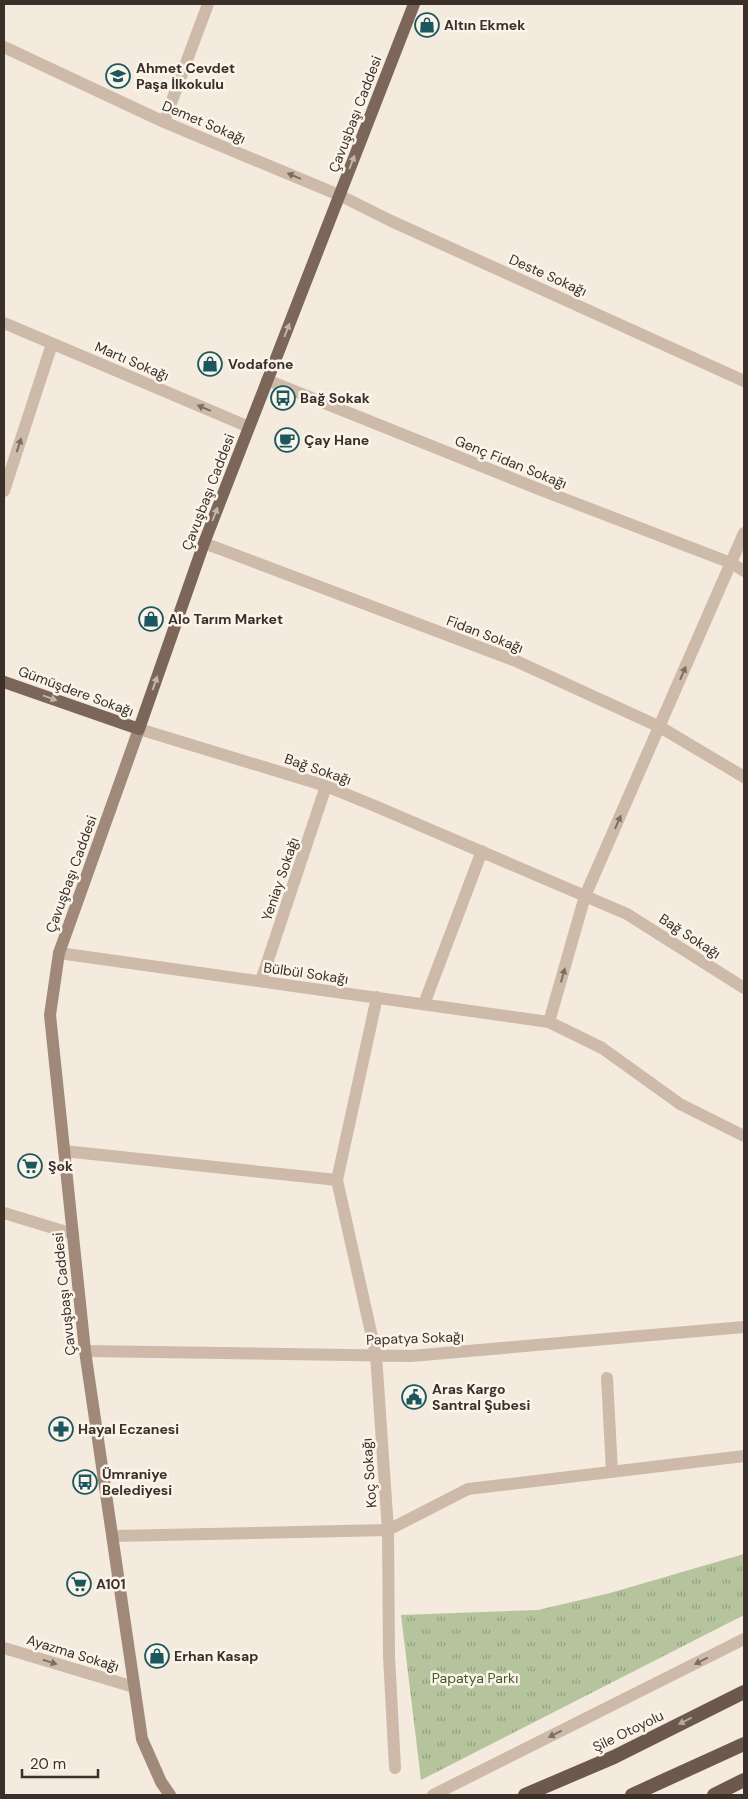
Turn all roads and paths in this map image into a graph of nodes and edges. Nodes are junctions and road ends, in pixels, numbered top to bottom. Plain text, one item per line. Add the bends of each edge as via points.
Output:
1 (208, 4) edge
2 (414, 4) edge
3 (4, 47) edge
4 (164, 122) junction
5 (339, 195) junction
6 (4, 323) edge
7 (52, 344) junction
8 (267, 380) junction
9 (744, 382) edge
10 (249, 427) junction
11 (4, 491) edge
12 (744, 533) edge
13 (204, 543) junction
14 (731, 563) junction
15 (744, 571) edge
16 (4, 682) edge
17 (660, 727) junction
18 (139, 730) junction
19 (744, 777) edge
20 (326, 786) junction
21 (482, 851) junction
22 (585, 896) junction
23 (59, 953) junction
24 (261, 981) junction
25 (744, 988) edge
26 (377, 997) junction
27 (424, 1004) junction
28 (549, 1022) junction
29 (744, 1136) edge
30 (64, 1151) junction
31 (338, 1180) junction
32 (4, 1213) edge
33 (73, 1234) junction
34 (744, 1328) edge
35 (85, 1351) junction
36 (376, 1355) junction
37 (608, 1378) dead end
38 (744, 1456) edge
39 (612, 1472) junction
40 (388, 1530) junction
41 (113, 1536) junction
42 (744, 1639) edge
43 (4, 1648) edge
44 (134, 1687) junction
45 (744, 1692) edge
46 (744, 1744) edge
47 (395, 1768) dead end
48 (744, 1780) edge
49 (170, 1795) edge
50 (433, 1795) edge
51 (525, 1795) edge
52 (632, 1795) edge
53 (714, 1795) edge

1 - 4 street
5 -> 2 main road, Çavuşbaşı Caddesi
3 - 4 street, Demet Sokağı
5 -> 4 street, Demet Sokağı
8 -> 5 main road, Çavuşbaşı Caddesi
5 - 9 street, Deste Sokağı
6 - 7 street, Martı Sokağı
10 -> 7 street, Martı Sokağı
11 -> 7 street
8 - 10 main road, Çavuşbaşı Caddesi
8 - 14 street, Genç Fidan Sokağı
13 -> 10 main road, Çavuşbaşı Caddesi
12 - 14 street
13 - 17 street, Fidan Sokağı via 516,662
18 -> 13 main road, Çavuşbaşı Caddesi
14 - 15 street, Genç Fidan Sokağı
17 -> 14 street
16 -> 18 main road, Gümüşdere Sokağı
17 - 19 street, Fidan Sokağı
22 -> 17 street
18 - 20 street, Bağ Sokağı
18 - 23 main road, Çavuşbaşı Caddesi
20 - 21 street, Bağ Sokağı
20 - 24 street, Yeniay Sokağı
21 - 22 street, Bağ Sokağı
21 - 27 street
22 - 25 street, Bağ Sokağı via 627,914
28 -> 22 street
23 - 24 street, Bülbül Sokağı
23 - 30 main road, Çavuşbaşı Caddesi via 50,1015
24 - 26 street, Bülbül Sokağı
26 - 27 street, Bülbül Sokağı
26 - 31 street
27 - 28 street, Bülbül Sokağı
28 - 29 street, Bülbül Sokağı via 602,1048 680,1104
30 - 31 street
30 - 33 main road, Çavuşbaşı Caddesi
31 - 36 street, Koç Sokağı
32 - 33 street
33 - 35 main road, Çavuşbaşı Caddesi
34 - 36 street, Papatya Sokağı via 411,1356
35 - 36 street, Papatya Sokağı
35 - 41 main road, Çavuşbaşı Caddesi
36 - 40 street, Koç Sokağı
37 - 39 street
38 - 39 street
39 - 40 street via 468,1489
40 - 41 street
40 - 47 street, Koç Sokağı via 389,1656
41 - 44 main road, Çavuşbaşı Caddesi
42 -> 50 street
43 -> 44 street, Ayazma Sokağı
44 - 49 main road, Çavuşbaşı Caddesi via 142,1738
45 -> 51 highway, Şile Otoyolu via 614,1757
46 - 52 highway
48 - 53 highway

